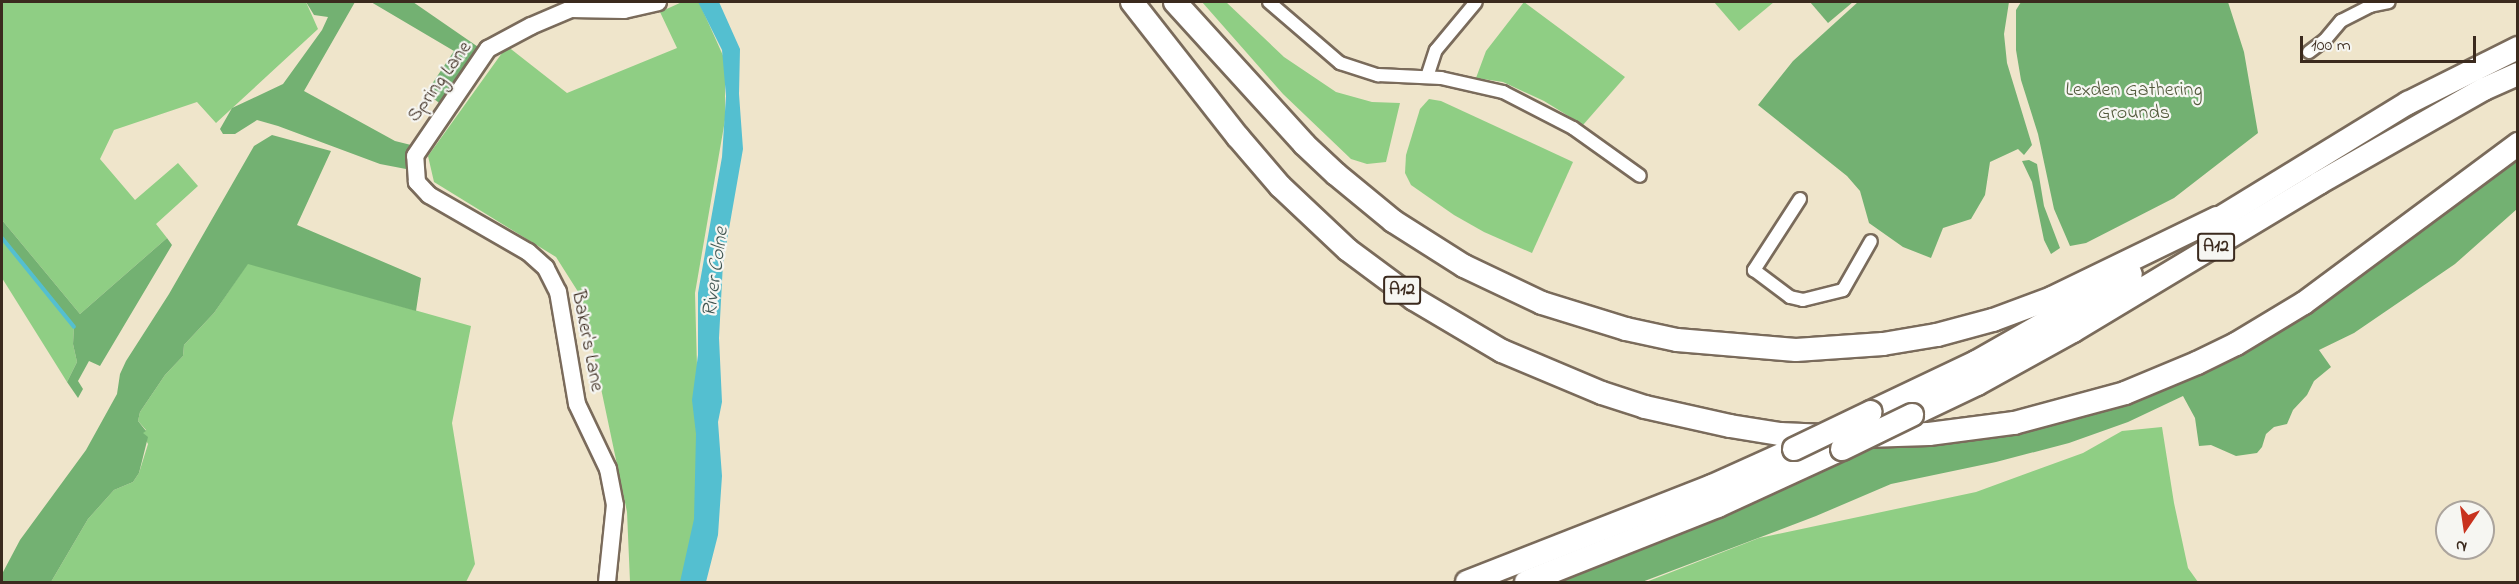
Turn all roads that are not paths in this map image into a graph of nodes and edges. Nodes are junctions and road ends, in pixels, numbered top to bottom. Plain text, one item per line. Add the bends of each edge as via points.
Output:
1 (657, 2) edge
2 (1132, 2) edge
3 (1175, 2) edge
4 (1269, 2) edge
5 (1476, 2) edge
6 (2389, 2) edge
7 (2517, 48) edge
8 (2309, 52) dead end
9 (2517, 74) edge
10 (1427, 77) junction
11 (2517, 144) edge
12 (414, 172) joint
13 (1640, 176) dead end
14 (1800, 199) dead end
15 (2217, 218) junction
16 (1871, 241) dead end
17 (607, 582) edge
18 (1467, 582) edge
19 (1526, 582) edge

1 - 12 street, Spring Lane via 624,10 571,9 488,49 423,141 415,156
2 - 11 highway, A12 via 1280,186 1348,250 1414,299 1502,351 1602,393 1688,418 1780,434 1929,434 2014,423 2086,405 2168,376 2236,344 2304,303
3 - 15 highway, A12 via 1304,144 1393,220 1464,266 1524,295 1583,317 1666,338 1796,351 1924,338 2043,302
4 - 10 street via 1340,63 1378,75
5 - 10 street via 1436,50
6 - 8 street via 2370,6 2341,21
7 - 15 highway, A12 via 2408,103
9 - 19 highway, A12, bridge via 2319,183 2082,326 1977,384 1718,506
10 - 13 street via 1488,87 1526,101 1593,140
12 - 17 street, Baker's Lane via 429,195 528,252 546,268 558,292 577,404 608,470 615,505
14 - 16 street via 1754,270 1790,297 1803,300 1843,290
15 - 18 highway, A12, bridge via 2187,241 1976,362 1712,486

